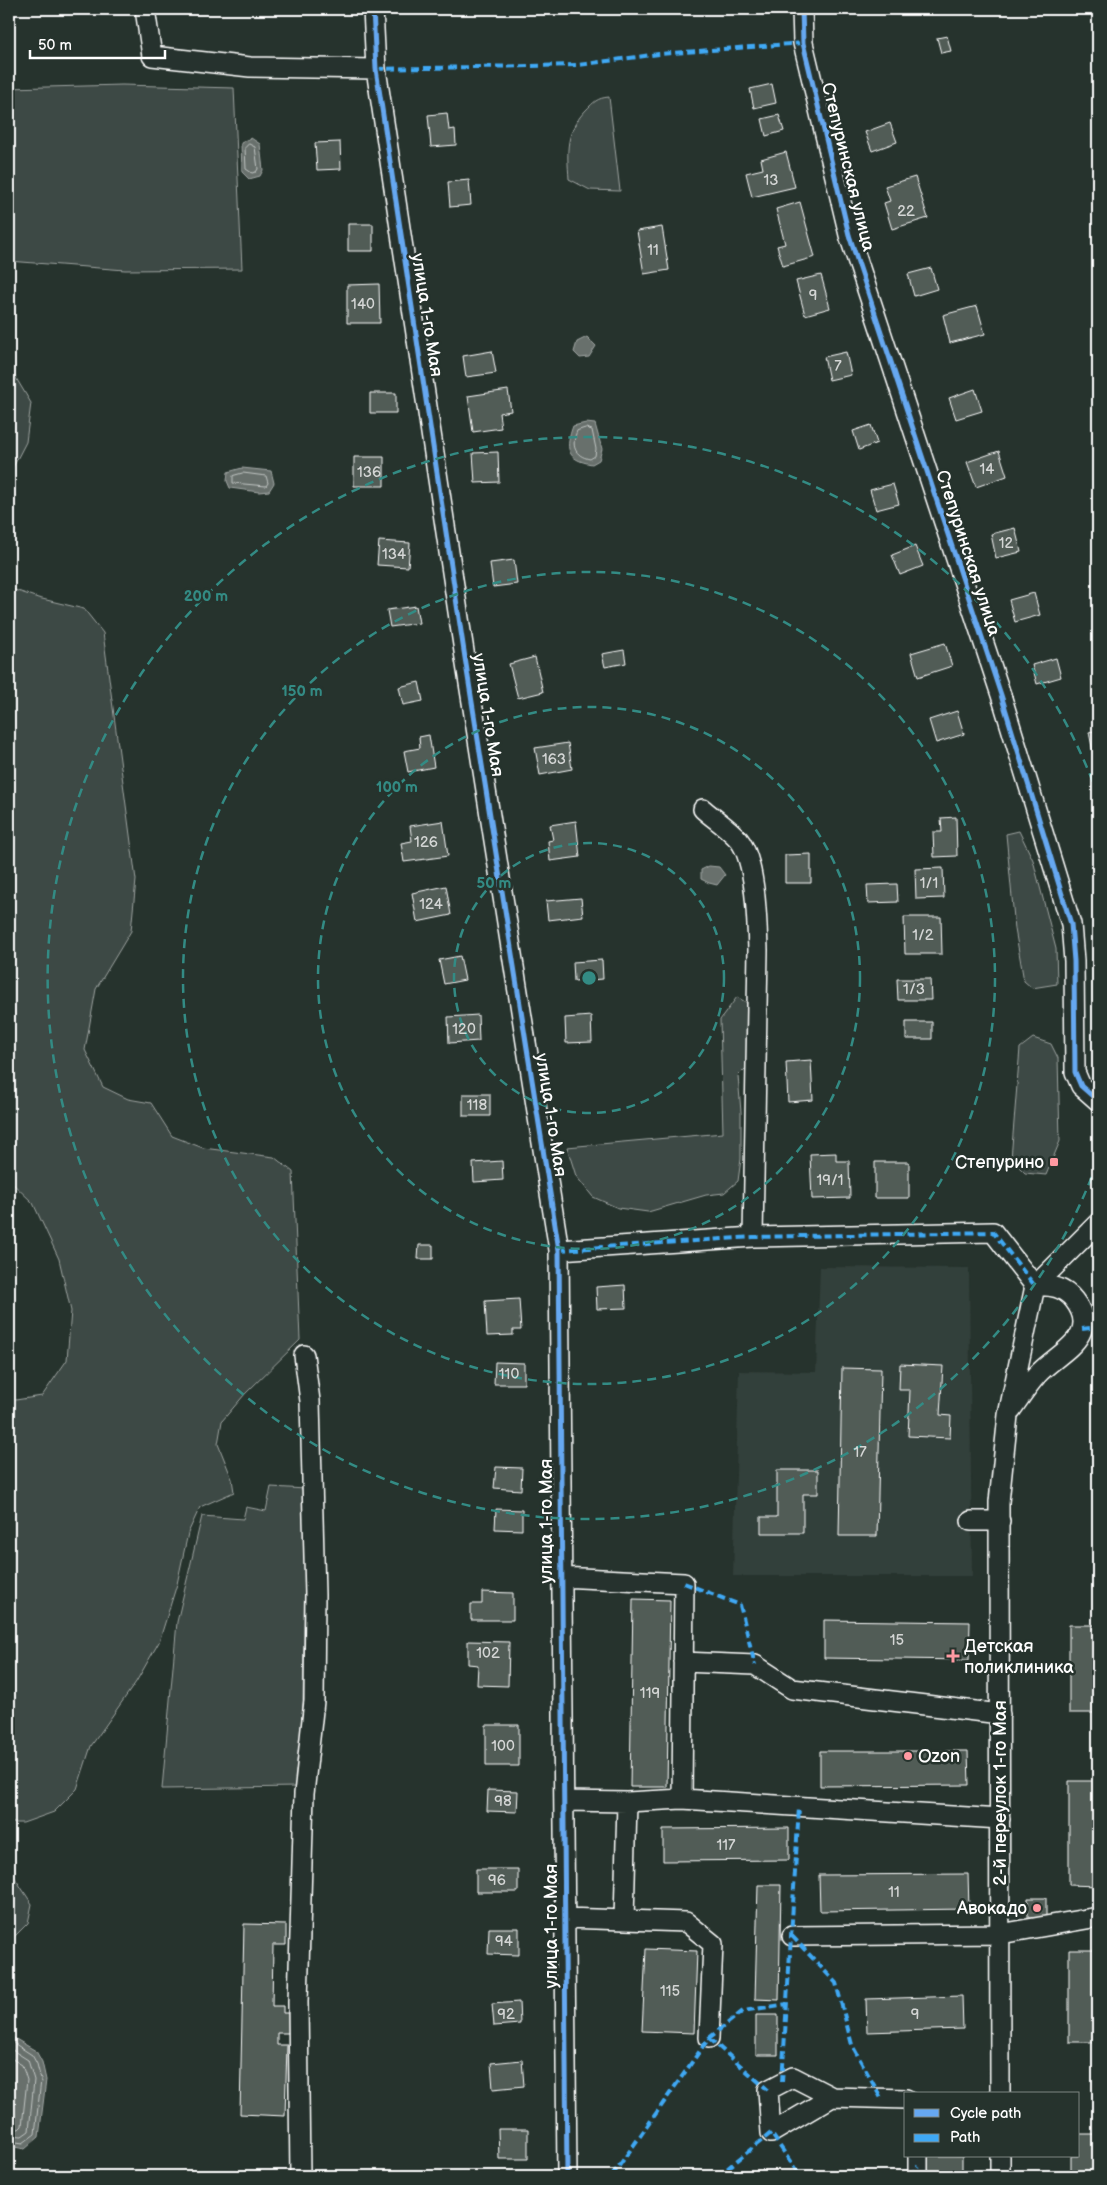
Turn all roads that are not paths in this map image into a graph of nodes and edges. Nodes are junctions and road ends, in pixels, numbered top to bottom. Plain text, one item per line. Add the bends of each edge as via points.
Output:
1 (145, 9) edge
2 (373, 9) edge
3 (802, 9) edge
4 (376, 69) junction
5 (703, 810) dead end
6 (1098, 1101) edge
7 (1098, 1223) edge
8 (753, 1237) junction
9 (559, 1250) junction
10 (1036, 1286) junction
11 (304, 1355) dead end
12 (1008, 1415) junction
13 (971, 1521) dead end
14 (1000, 1521) junction
15 (560, 1577) junction
16 (683, 1662) junction
17 (1000, 1714) junction
18 (682, 1799) junction
19 (564, 1801) junction
20 (627, 1802) junction
21 (1000, 1819) junction
22 (1098, 1917) edge
23 (565, 1918) junction
24 (624, 1920) junction
25 (1000, 1934) junction
26 (792, 1936) dead end
27 (709, 2038) dead end
28 (1000, 2092) edge
29 (832, 2097) dead end
30 (904, 2099) edge
31 (918, 2158) edge
32 (1000, 2158) edge
33 (300, 2176) edge
34 (567, 2176) edge
35 (918, 2176) edge
36 (1000, 2176) edge

1 - 4 street via 152,56 250,67
2 - 4 street, улица 1-го Мая
3 - 6 street, Степуринская улица via 803,43 849,235 1001,695 1071,924 1075,1072 1081,1086
4 - 9 street, улица 1-го Мая via 466,668
5 - 8 street via 739,840 751,870 756,903
7 - 10 street
8 - 9 street
8 - 10 street via 993,1232
9 - 15 street, улица 1-го Мая
10 - 12 street, 2-й переулок 1-го Мая
10 - 12 street via 1060,1288 1070,1295 1078,1305 1082,1329 1078,1341 1037,1374
11 - 33 street via 310,1401 315,1595 314,1701 304,1794 299,1982
12 - 14 street, 2-й переулок 1-го Мая via 1002,1459
13 - 14 street
14 - 17 street, 2-й переулок 1-го Мая
15 - 16 street via 684,1583
15 - 19 street, улица 1-го Мая
16 - 17 street via 755,1665 792,1689
16 - 18 street
17 - 21 street, 2-й переулок 1-го Мая
18 - 20 street
18 - 21 street
19 - 20 street
19 - 23 street, улица 1-го Мая
20 - 24 street
21 - 25 street, 2-й переулок 1-го Мая
22 - 25 street
23 - 24 street
23 - 34 street, улица 1-го Мая
24 - 27 street via 686,1922 713,1944
25 - 26 street
25 - 28 street, 2-й переулок 1-го Мая
29 - 30 street
31 - 35 street
32 - 36 street

